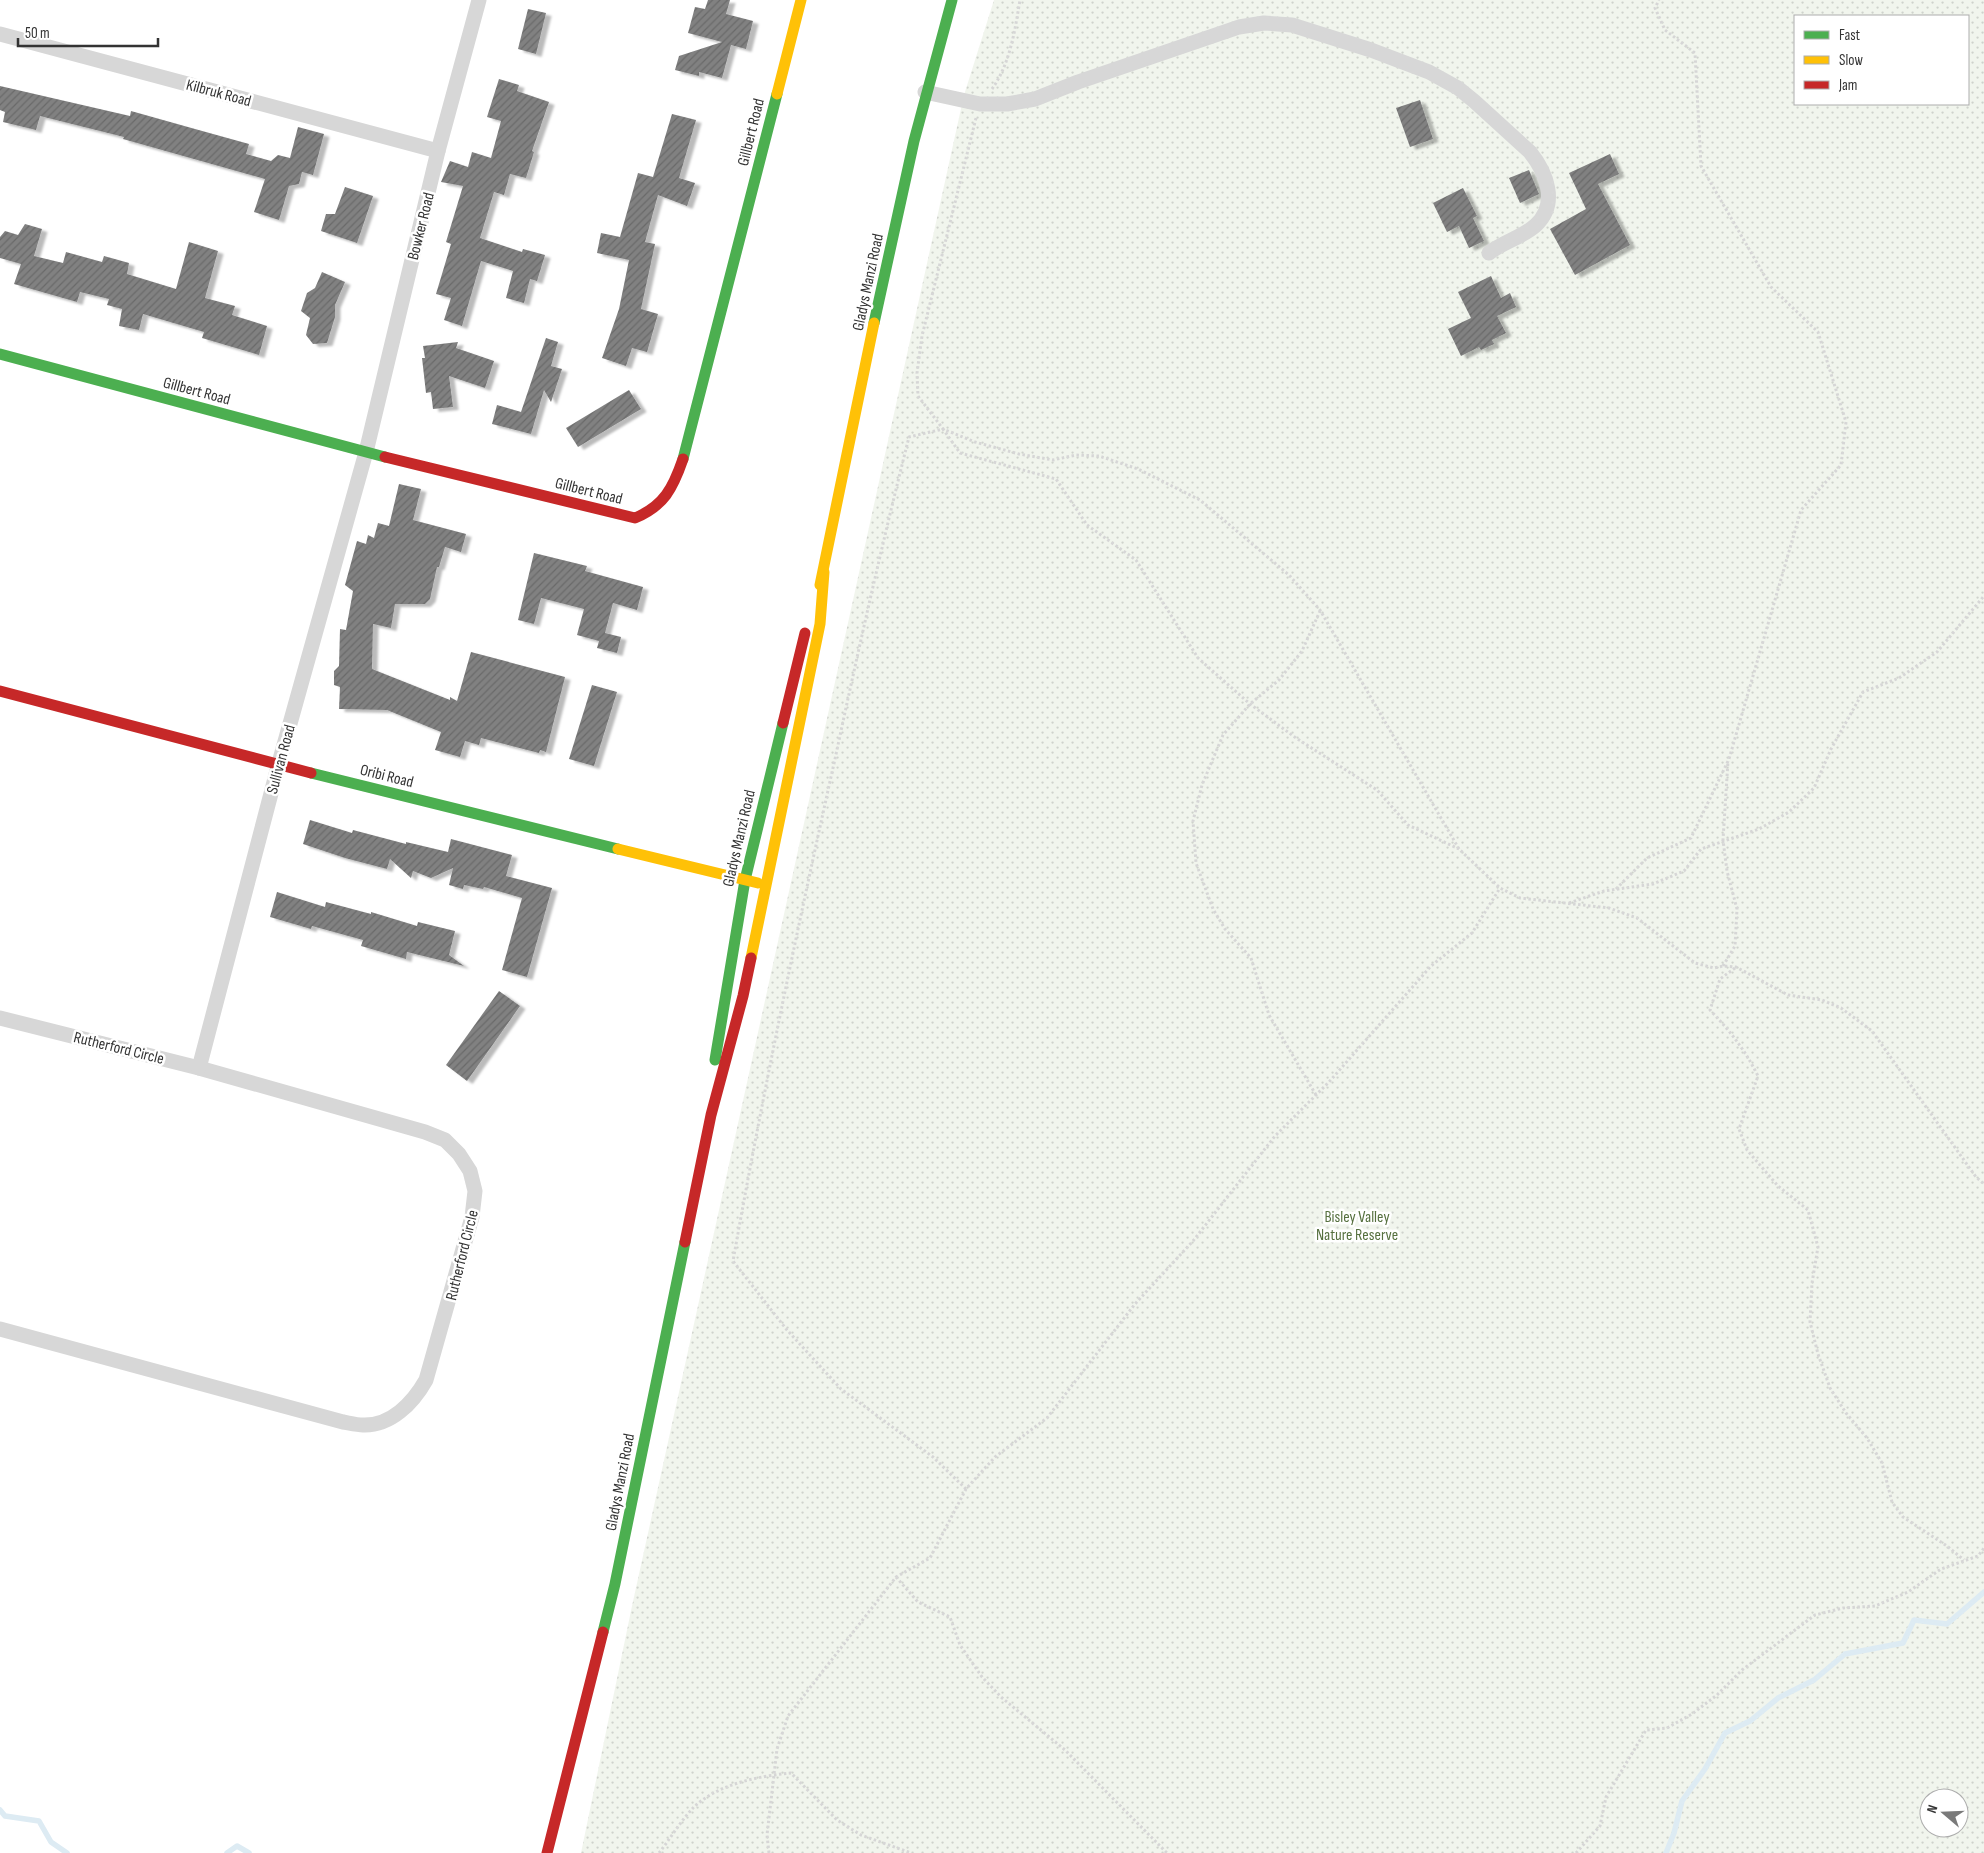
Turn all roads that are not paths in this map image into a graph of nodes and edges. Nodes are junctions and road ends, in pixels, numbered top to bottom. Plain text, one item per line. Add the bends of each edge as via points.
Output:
1 (479, 0) edge
2 (800, 0) edge
3 (952, 0) edge
4 (0, 34) edge
5 (925, 92) junction
6 (438, 151) junction
7 (1490, 253) dead end
8 (0, 354) edge
9 (366, 452) junction
10 (824, 572) junction
11 (0, 691) edge
12 (279, 764) junction
13 (745, 880) junction
14 (767, 885) junction
15 (0, 1018) edge
16 (199, 1068) junction
17 (711, 1115) junction
18 (0, 1329) edge
19 (546, 1853) edge

1 - 6 street, Bowker Road
2 - 9 main road, Gillbert Road via 685,453 677,476 661,503 649,513 635,518
3 - 5 main road, Gladys Manzi Road
4 - 6 street, Kilbruk Road
5 - 7 street via 980,104 1035,99 1239,27 1264,23 1292,25 1429,72 1474,100 1530,152 1546,178 1549,195 1545,212 1535,226
5 - 10 main road, Gladys Manzi Road
6 - 9 street, Bowker Road
8 - 9 main road, Gillbert Road
9 - 12 street, Sullivan Road
10 - 13 main road, Gladys Manzi Road via 787,703
10 - 14 main road, Gladys Manzi Road via 820,624
11 - 12 main road, Oribi Road
12 - 13 main road, Oribi Road
12 - 16 street, Sullivan Road
13 - 14 main road, Oribi Road
13 - 17 main road, Gladys Manzi Road via 717,1045
14 - 17 main road, Gladys Manzi Road via 743,996
15 - 16 street, Rutherford Circle
16 - 18 street, Rutherford Circle via 425,1132 445,1140 459,1154 470,1171 475,1190 472,1217 430,1370 418,1394 392,1417 376,1424 343,1422
17 - 19 main road, Gladys Manzi Road via 615,1584

